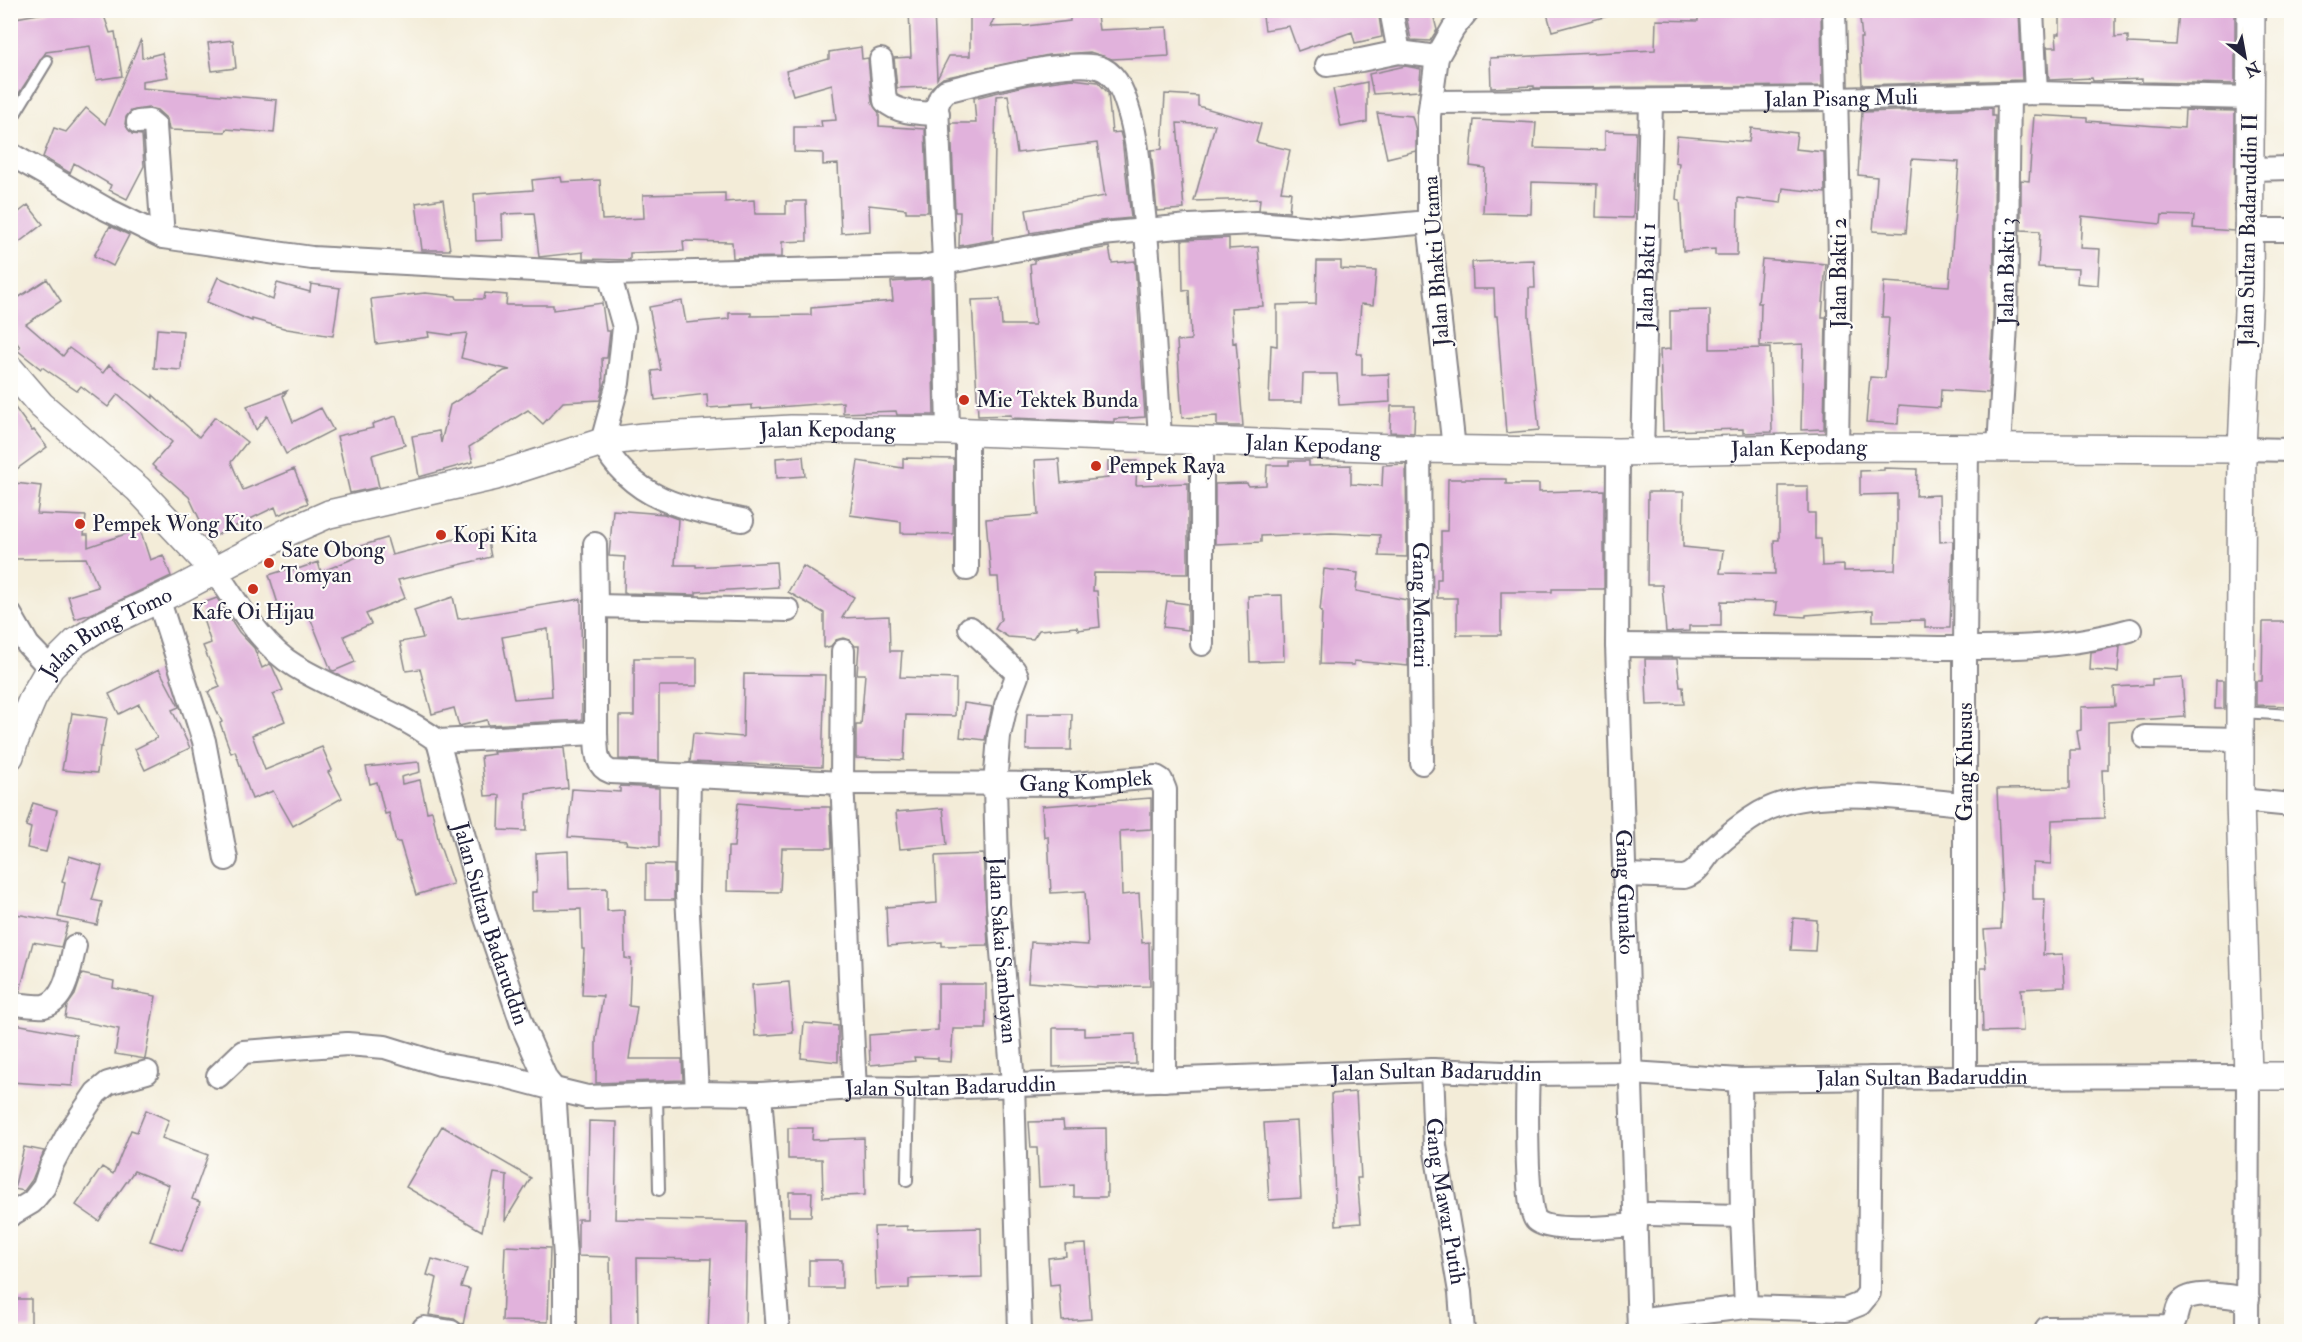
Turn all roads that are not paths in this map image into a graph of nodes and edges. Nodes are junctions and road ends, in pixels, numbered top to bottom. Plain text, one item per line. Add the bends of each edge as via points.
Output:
1 (1391, 10) edge
2 (1468, 10) edge
3 (1834, 10) edge
4 (2032, 10) edge
5 (2251, 10) edge
6 (1399, 52) junction
7 (1437, 57) junction
8 (881, 60) dead end
9 (47, 61) dead end
10 (1327, 65) dead end
11 (2036, 93) junction
12 (2009, 94) junction
13 (2251, 98) junction
14 (1837, 99) junction
15 (1651, 101) junction
16 (1431, 102) junction
17 (938, 114) junction
18 (10, 122) edge
19 (138, 122) dead end
20 (10, 154) edge
21 (2292, 168) edge
22 (2250, 169) junction
23 (1429, 222) junction
24 (1146, 230) junction
25 (2249, 230) junction
26 (2292, 230) edge
27 (163, 237) junction
28 (944, 262) junction
29 (609, 274) junction
30 (10, 369) edge
31 (957, 431) junction
32 (1160, 437) junction
33 (1202, 439) junction
34 (602, 442) junction
35 (1837, 447) junction
36 (1967, 447) junction
37 (1999, 448) junction
38 (1419, 449) junction
39 (1454, 449) junction
40 (2242, 449) junction
41 (2292, 450) edge
42 (1630, 452) junction
43 (742, 520) dead end
44 (595, 544) dead end
45 (967, 569) dead end
46 (215, 571) junction
47 (158, 598) junction
48 (596, 606) junction
49 (788, 610) dead end
50 (10, 614) edge
51 (970, 628) dead end
52 (2130, 630) dead end
53 (1202, 644) dead end
54 (1617, 645) junction
55 (1965, 648) junction
56 (843, 651) dead end
57 (50, 668) junction
58 (2240, 712) junction
59 (2292, 715) edge
60 (596, 733) junction
61 (2145, 736) dead end
62 (2240, 739) junction
63 (438, 741) junction
64 (12, 745) edge
65 (1422, 763) dead end
66 (689, 775) junction
67 (842, 783) junction
68 (994, 785) junction
69 (2240, 800) junction
70 (1965, 804) junction
71 (2292, 805) edge
72 (226, 859) dead end
73 (1625, 875) junction
74 (75, 945) dead end
75 (10, 1004) edge
76 (1432, 1070) junction
77 (147, 1072) dead end
78 (1632, 1073) junction
79 (1528, 1074) junction
80 (218, 1076) dead end
81 (2248, 1076) junction
82 (2292, 1076) edge
83 (1965, 1077) junction
84 (1871, 1078) junction
85 (1164, 1080) junction
86 (1740, 1080) junction
87 (1013, 1083) junction
88 (855, 1088) junction
89 (554, 1089) junction
90 (909, 1089) junction
91 (697, 1093) junction
92 (760, 1094) junction
93 (657, 1095) junction
94 (907, 1181) dead end
95 (659, 1190) dead end
96 (10, 1215) edge
97 (1742, 1216) junction
98 (1642, 1219) junction
99 (2248, 1299) junction
100 (1746, 1307) junction
101 (1646, 1325) edge
102 (424, 1328) dead end
103 (2047, 1328) dead end
104 (451, 1332) edge
105 (565, 1332) edge
106 (778, 1332) edge
107 (1020, 1332) edge
108 (1463, 1332) edge
109 (2247, 1332) edge

1 - 6 street
2 - 7 street, Jalan Bhakti Utama
3 - 14 street, Jalan Bakti 2
4 - 11 street
5 - 13 street, Jalan Sultan Badaruddin II
6 - 7 street
6 - 10 street
7 - 16 street, Jalan Bhakti Utama
8 - 17 street via 885,101 893,108
9 - 18 lane
11 - 12 street, Jalan Pisang Muli
11 - 13 street, Jalan Pisang Muli
12 - 14 street, Jalan Pisang Muli
12 - 37 street, Jalan Bakti 3 via 2006,325
13 - 22 street, Jalan Sultan Badaruddin II
14 - 15 street, Jalan Pisang Muli
14 - 35 street, Jalan Bakti 2
15 - 16 street, Jalan Pisang Muli
15 - 42 street, Jalan Bakti 1
16 - 23 street, Jalan Bhakti Utama
17 - 24 street via 937,106 946,92 1006,75 1088,65 1104,70 1116,78 1130,115
17 - 28 street
19 - 27 street via 149,121 155,126
20 - 27 street
21 - 22 street
22 - 25 street, Jalan Sultan Badaruddin II
23 - 24 street via 1340,230 1256,223
23 - 39 street, Jalan Bhakti Utama
24 - 28 street
24 - 32 street
25 - 26 street
25 - 40 street, Jalan Sultan Badaruddin II
27 - 29 street via 312,258
28 - 29 street via 921,267
28 - 31 street
29 - 34 street via 624,327 618,382
30 - 46 street via 41,405 138,489
31 - 32 street, Jalan Kepodang
31 - 34 street, Jalan Kepodang via 791,429
31 - 45 street
32 - 33 street, Jalan Kepodang
33 - 38 street, Jalan Kepodang
33 - 53 street
34 - 43 street via 628,479 651,495 693,510
34 - 46 street, Jalan Kepodang via 496,476 329,514
35 - 36 street, Jalan Kepodang
35 - 42 street, Jalan Kepodang
36 - 37 street, Jalan Kepodang
36 - 55 street, Gang Khusus
37 - 40 street, Jalan Kepodang
38 - 39 street, Jalan Kepodang
38 - 65 street, Gang Mentari
39 - 42 street, Jalan Kepodang
40 - 41 street, Jalan Kepodang
40 - 58 street, Jalan Sultan Badaruddin II
42 - 54 street, Gang Gunako
44 - 48 street
46 - 47 street, Jalan Bung Tomo
46 - 63 street via 263,638 293,665 394,713
47 - 57 street, Jalan Bung Tomo via 76,642
47 - 72 street via 204,741
48 - 49 street
48 - 60 street
50 - 57 street via 28,645
51 - 68 street, Jalan Sakai Sambayan via 1017,676 999,736
52 - 55 street via 2050,645
54 - 55 street
54 - 73 street, Gang Gunako
55 - 70 street, Gang Khusus
56 - 67 street
57 - 64 street, Jalan Bung Tomo
58 - 59 lane
58 - 62 street, Jalan Sultan Badaruddin II
60 - 63 street
60 - 66 street, Gang Komplek via 598,759 607,771
61 - 62 street
62 - 69 street, Jalan Sultan Badaruddin II
63 - 89 street, Jalan Sultan Badaruddin via 485,915 523,1027
66 - 67 street, Gang Komplek
66 - 91 street via 687,894
67 - 68 street, Gang Komplek
67 - 88 street
68 - 85 street, Gang Komplek via 1156,777 1164,786
68 - 87 street, Jalan Sakai Sambayan via 998,904
69 - 71 street
69 - 81 street, Jalan Sultan Badaruddin II
70 - 73 street via 1859,796 1786,802 1761,812 1730,834 1692,875
70 - 83 street, Gang Khusus
73 - 78 street, Gang Gunako
74 - 75 street via 62,994 44,1006
76 - 79 street, Jalan Sultan Badaruddin
76 - 85 street, Jalan Sultan Badaruddin
76 - 108 street, Gang Mawar Putih via 1435,1146
77 - 96 street via 108,1083 96,1093 68,1134 44,1187 32,1202
78 - 79 street, Jalan Sultan Badaruddin
78 - 86 street, Jalan Sultan Badaruddin
78 - 98 street, Gang Gunako
79 - 98 street via 1530,1191 1536,1220 1566,1228
80 - 89 street via 243,1052 347,1044 385,1047 440,1064
81 - 82 street, Jalan Sultan Badaruddin
81 - 83 street, Jalan Sultan Badaruddin
81 - 99 street
83 - 84 street, Jalan Sultan Badaruddin
84 - 86 street, Jalan Sultan Badaruddin
84 - 100 street via 1869,1293 1860,1304 1845,1310
85 - 87 street, Jalan Sultan Badaruddin
86 - 97 street
87 - 90 street, Jalan Sultan Badaruddin
87 - 107 street, Jalan Sakai Sambayan
88 - 90 street, Jalan Sultan Badaruddin
88 - 92 street, Jalan Sultan Badaruddin
89 - 93 street, Jalan Sultan Badaruddin via 587,1098
89 - 105 street via 565,1258
90 - 94 lane
91 - 92 street, Jalan Sultan Badaruddin
91 - 93 street, Jalan Sultan Badaruddin
92 - 106 street
93 - 95 lane
97 - 98 street
97 - 100 street
98 - 101 street, Gang Gunako
99 - 103 street via 2191,1295 2182,1300 2176,1320 2168,1327
99 - 109 street
100 - 101 street
102 - 104 street

